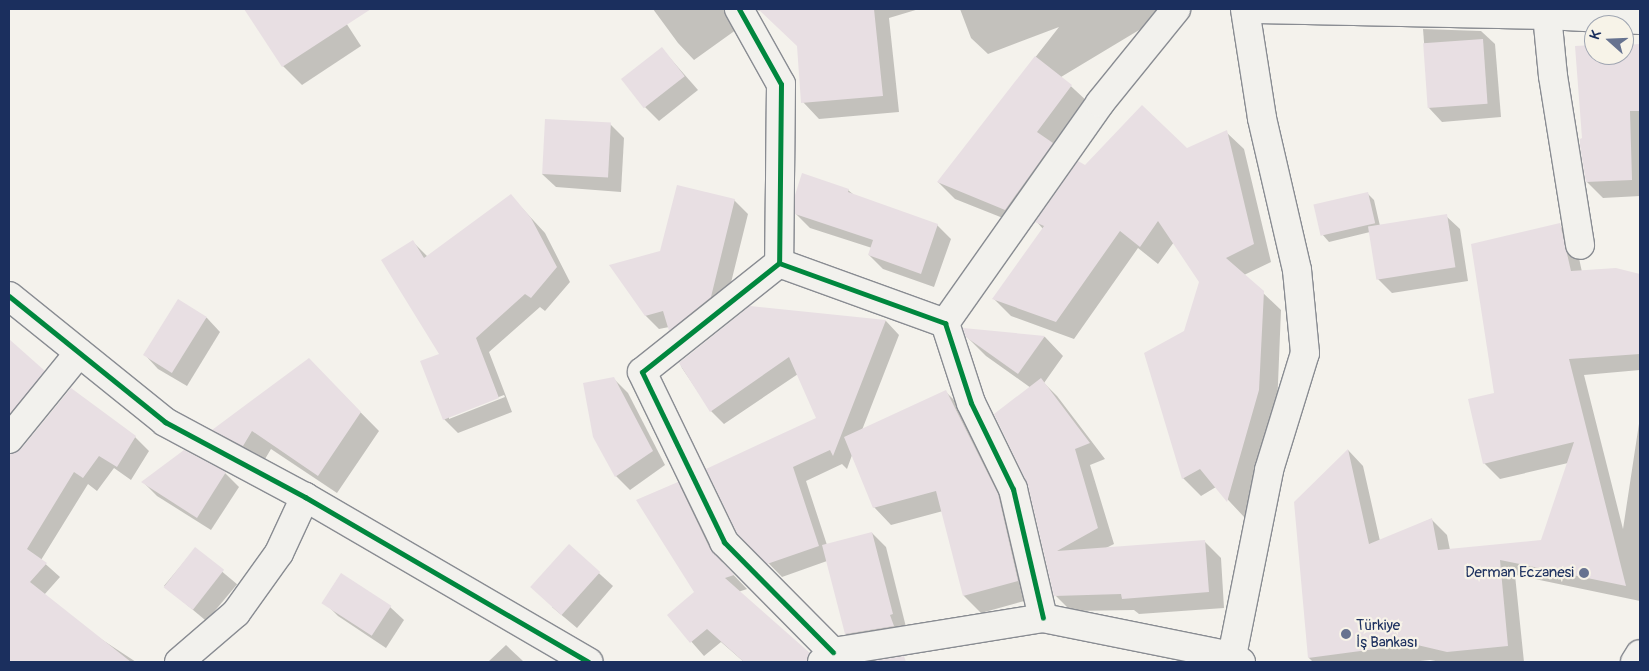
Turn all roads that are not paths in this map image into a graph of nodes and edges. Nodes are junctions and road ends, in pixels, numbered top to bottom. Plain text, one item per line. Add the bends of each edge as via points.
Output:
1 (739, 9) edge
2 (1176, 9) edge
3 (1245, 9) edge
4 (1257, 9) edge
5 (1547, 15) junction
6 (1640, 20) edge
7 (1580, 245) dead end
8 (779, 263) junction
9 (9, 296) edge
10 (945, 323) junction
11 (79, 353) junction
12 (9, 439) edge
13 (305, 498) junction
14 (1043, 618) junction
15 (1640, 654) edge
16 (828, 657) edge
17 (1236, 659) edge
18 (179, 662) edge
19 (589, 662) edge
20 (1635, 662) edge

1 - 8 street via 781,84
2 - 10 street via 1100,103
3 - 17 street via 1262,118 1297,270 1305,353 1269,470
4 - 5 street
5 - 6 street
5 - 7 street via 1553,76
8 - 10 street
8 - 16 street via 642,372 724,542
9 - 11 street
10 - 14 street via 971,404 1013,488
11 - 12 street
11 - 13 street via 165,422
13 - 18 street via 279,553 236,613
13 - 19 street
14 - 16 street
14 - 17 street
15 - 20 street

